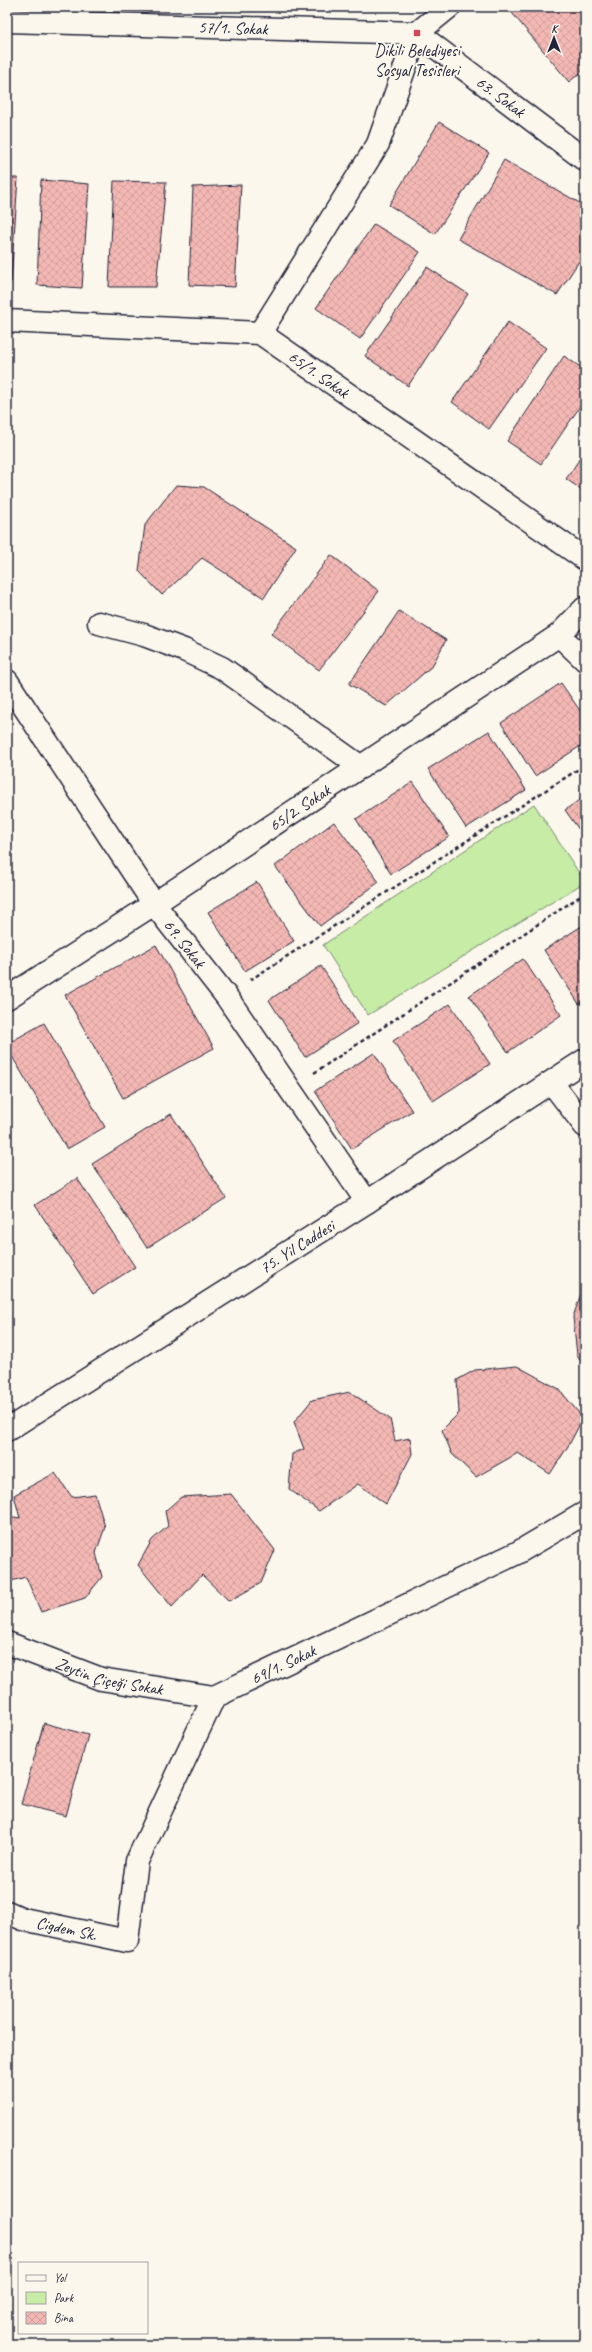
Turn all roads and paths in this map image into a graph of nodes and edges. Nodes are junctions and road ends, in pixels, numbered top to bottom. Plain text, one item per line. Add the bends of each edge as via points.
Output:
1 (448, 7) edge
2 (7, 20) edge
3 (417, 33) junction
4 (585, 160) edge
5 (7, 322) edge
6 (260, 333) junction
7 (585, 559) edge
8 (585, 608) edge
9 (99, 623) dead end
10 (558, 635) junction
11 (585, 660) edge
12 (7, 681) edge
13 (585, 765) edge
14 (360, 767) junction
15 (585, 893) edge
16 (154, 904) junction
17 (226, 996) junction
18 (7, 998) edge
19 (585, 1060) edge
20 (552, 1083) junction
21 (289, 1090) junction
22 (585, 1126) edge
23 (367, 1202) junction
24 (7, 1430) edge
25 (585, 1513) edge
26 (7, 1643) edge
27 (214, 1697) junction
28 (7, 1912) edge

1 - 3 street
2 - 3 street, 57/1. Sokak
3 - 4 street, 63. Sokak
3 - 6 street via 378,144
5 - 6 street
6 - 7 street, 65/1. Sokak
8 - 10 street, 65/2. Sokak
9 - 14 street via 158,640 222,668
10 - 11 street
10 - 14 street, 65/2. Sokak
12 - 16 street, 69. Sokak
13 - 17 path
14 - 16 street, 65/2. Sokak
15 - 21 path
16 - 17 street, 69. Sokak
16 - 18 street, 65/2. Sokak
17 - 21 street, 69. Sokak
19 - 20 street, 75. Yil Caddesi
20 - 22 street
20 - 23 street, 75. Yil Caddesi
21 - 23 street, 69. Sokak
23 - 24 street, 75. Yil Caddesi
25 - 27 street, 69/1. Sokak via 517,1553
26 - 27 street, Zeytin Çiçeği Sokak via 101,1679
27 - 28 street, Cigdem Sk. via 137,1861 127,1941 23,1919

